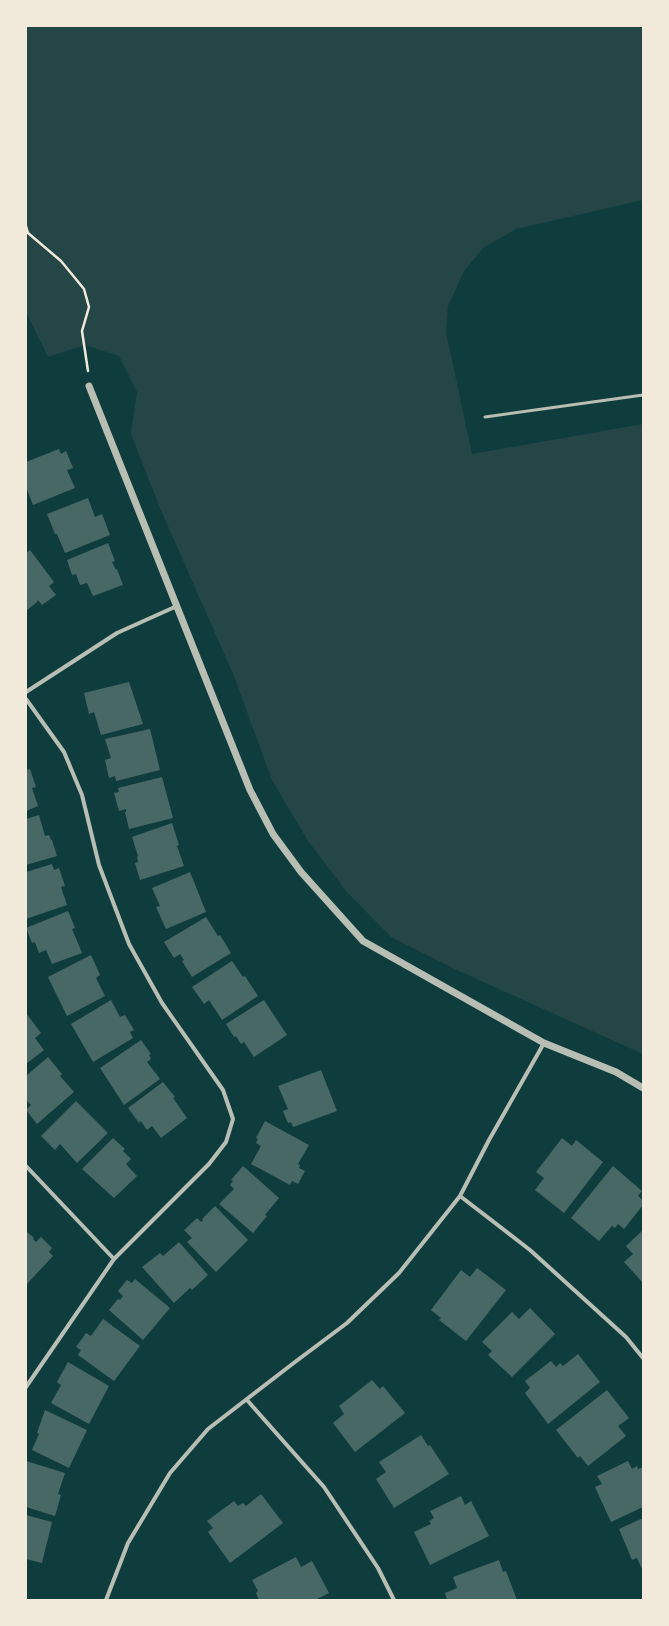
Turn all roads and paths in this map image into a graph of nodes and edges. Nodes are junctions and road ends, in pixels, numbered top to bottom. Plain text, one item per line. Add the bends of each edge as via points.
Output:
1 (26, 226) edge
2 (90, 386) joint
3 (643, 395) edge
4 (484, 417) dead end
5 (177, 606) junction
6 (26, 692) edge
7 (26, 699) edge
8 (544, 1043) junction
9 (643, 1088) edge
10 (26, 1166) edge
11 (460, 1196) junction
12 (114, 1259) junction
13 (643, 1358) edge
14 (26, 1387) edge
15 (247, 1400) junction
16 (106, 1600) edge
17 (394, 1600) edge

1 - 2 path via 28,233 61,261 84,289 89,307 82,331
2 - 5 street
3 - 4 lane
5 - 6 street via 117,633
5 - 8 street via 250,790 273,834 301,872 363,941
7 - 12 street via 64,752 82,795 99,866 129,944 162,1003 223,1090 233,1119 226,1142 209,1164
8 - 9 street via 616,1072
8 - 11 street
10 - 12 street
11 - 13 street via 536,1256 626,1337
11 - 15 street via 400,1273 347,1324
12 - 14 street
15 - 16 street via 208,1429 170,1472 128,1543
15 - 17 street via 324,1487 378,1568

